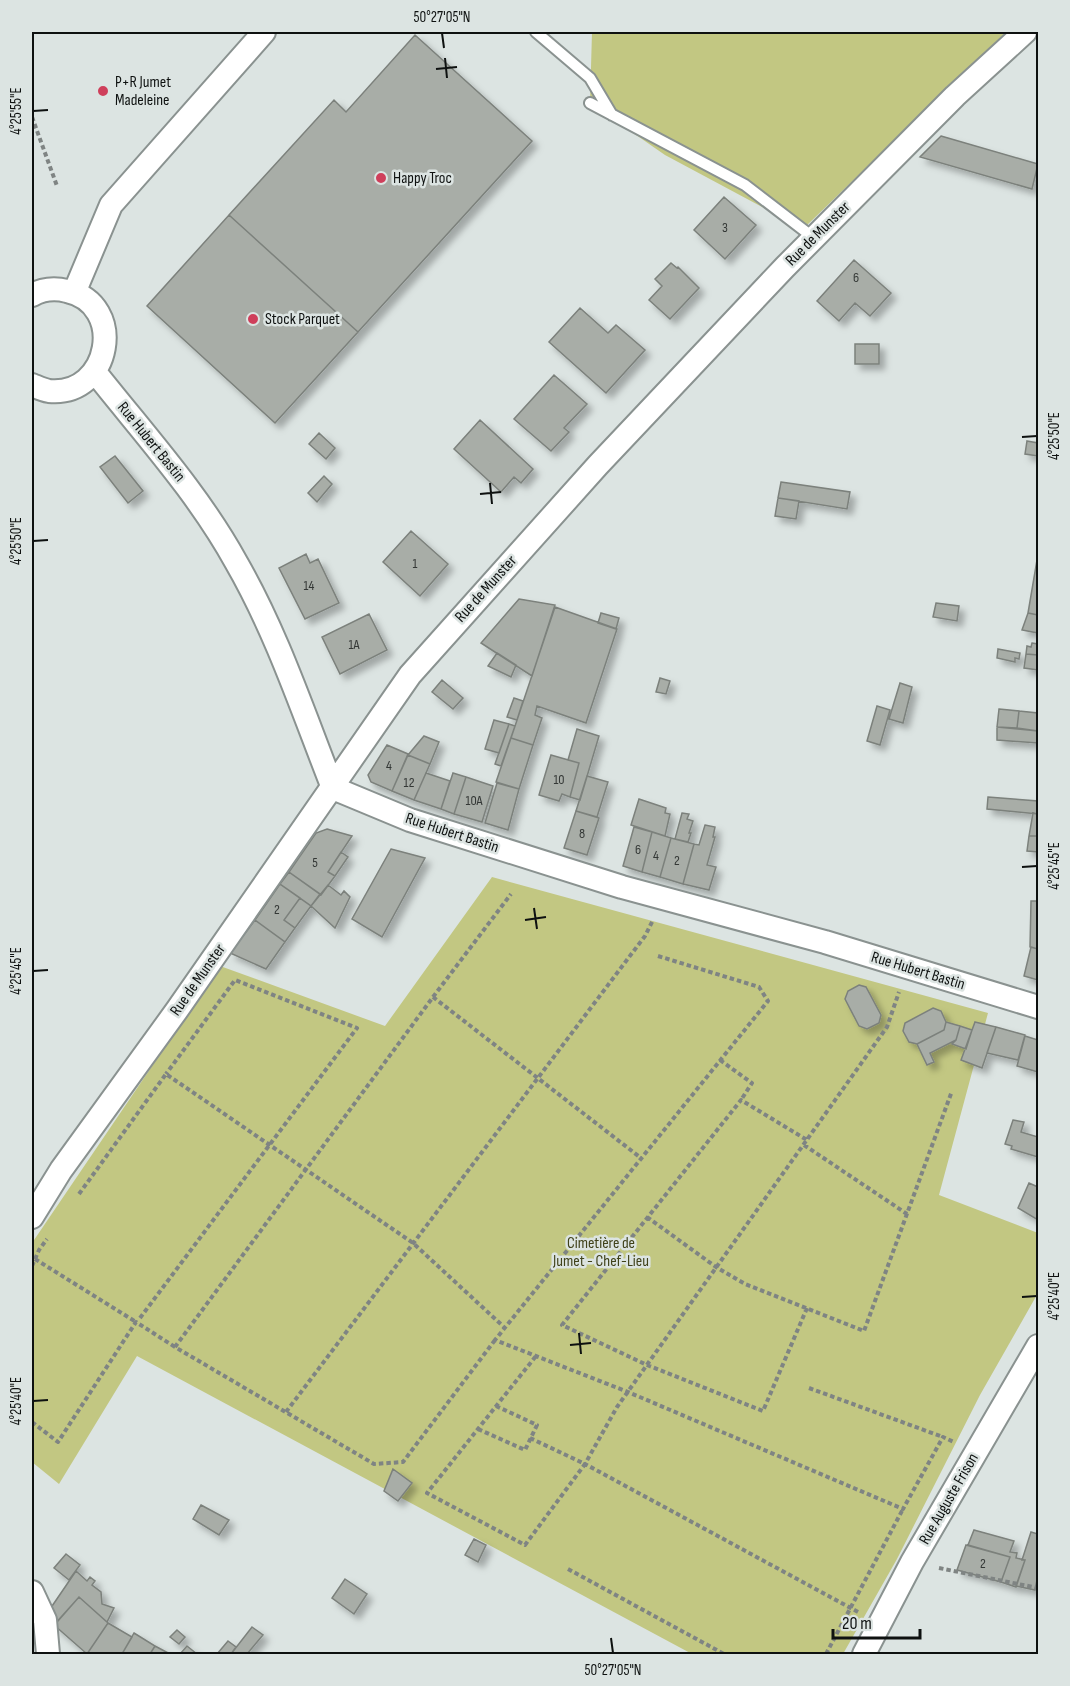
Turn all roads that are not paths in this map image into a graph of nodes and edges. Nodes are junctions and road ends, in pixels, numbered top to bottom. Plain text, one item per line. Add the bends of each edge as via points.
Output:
1 (264, 32) edge
2 (536, 32) edge
3 (1025, 32) edge
4 (590, 103) dead end
5 (612, 115) junction
6 (814, 238) junction
7 (74, 293) junction
8 (32, 295) edge
9 (94, 372) junction
10 (32, 385) edge
11 (333, 788) junction
12 (1038, 1007) edge
13 (32, 1217) edge
14 (1038, 1346) edge
15 (32, 1592) edge
16 (48, 1654) edge
17 (864, 1654) edge

1 - 7 street via 111,205
2 - 5 lane via 590,78
3 - 6 street, Rue de Munster via 955,96
4 - 5 lane
5 - 6 lane via 745,185
6 - 11 street, Rue de Munster via 598,465 410,675
7 - 8 street via 57,289
7 - 9 street via 89,302 102,321 106,339
9 - 10 street via 81,384 66,390 48,391
9 - 11 street, Rue Hubert Bastin via 180,476 236,561 272,633
11 - 12 street, Rue Hubert Bastin via 410,820
11 - 13 street, Rue de Munster via 61,1170
14 - 17 street, Rue Auguste Frison via 912,1562
15 - 16 street via 45,1620

